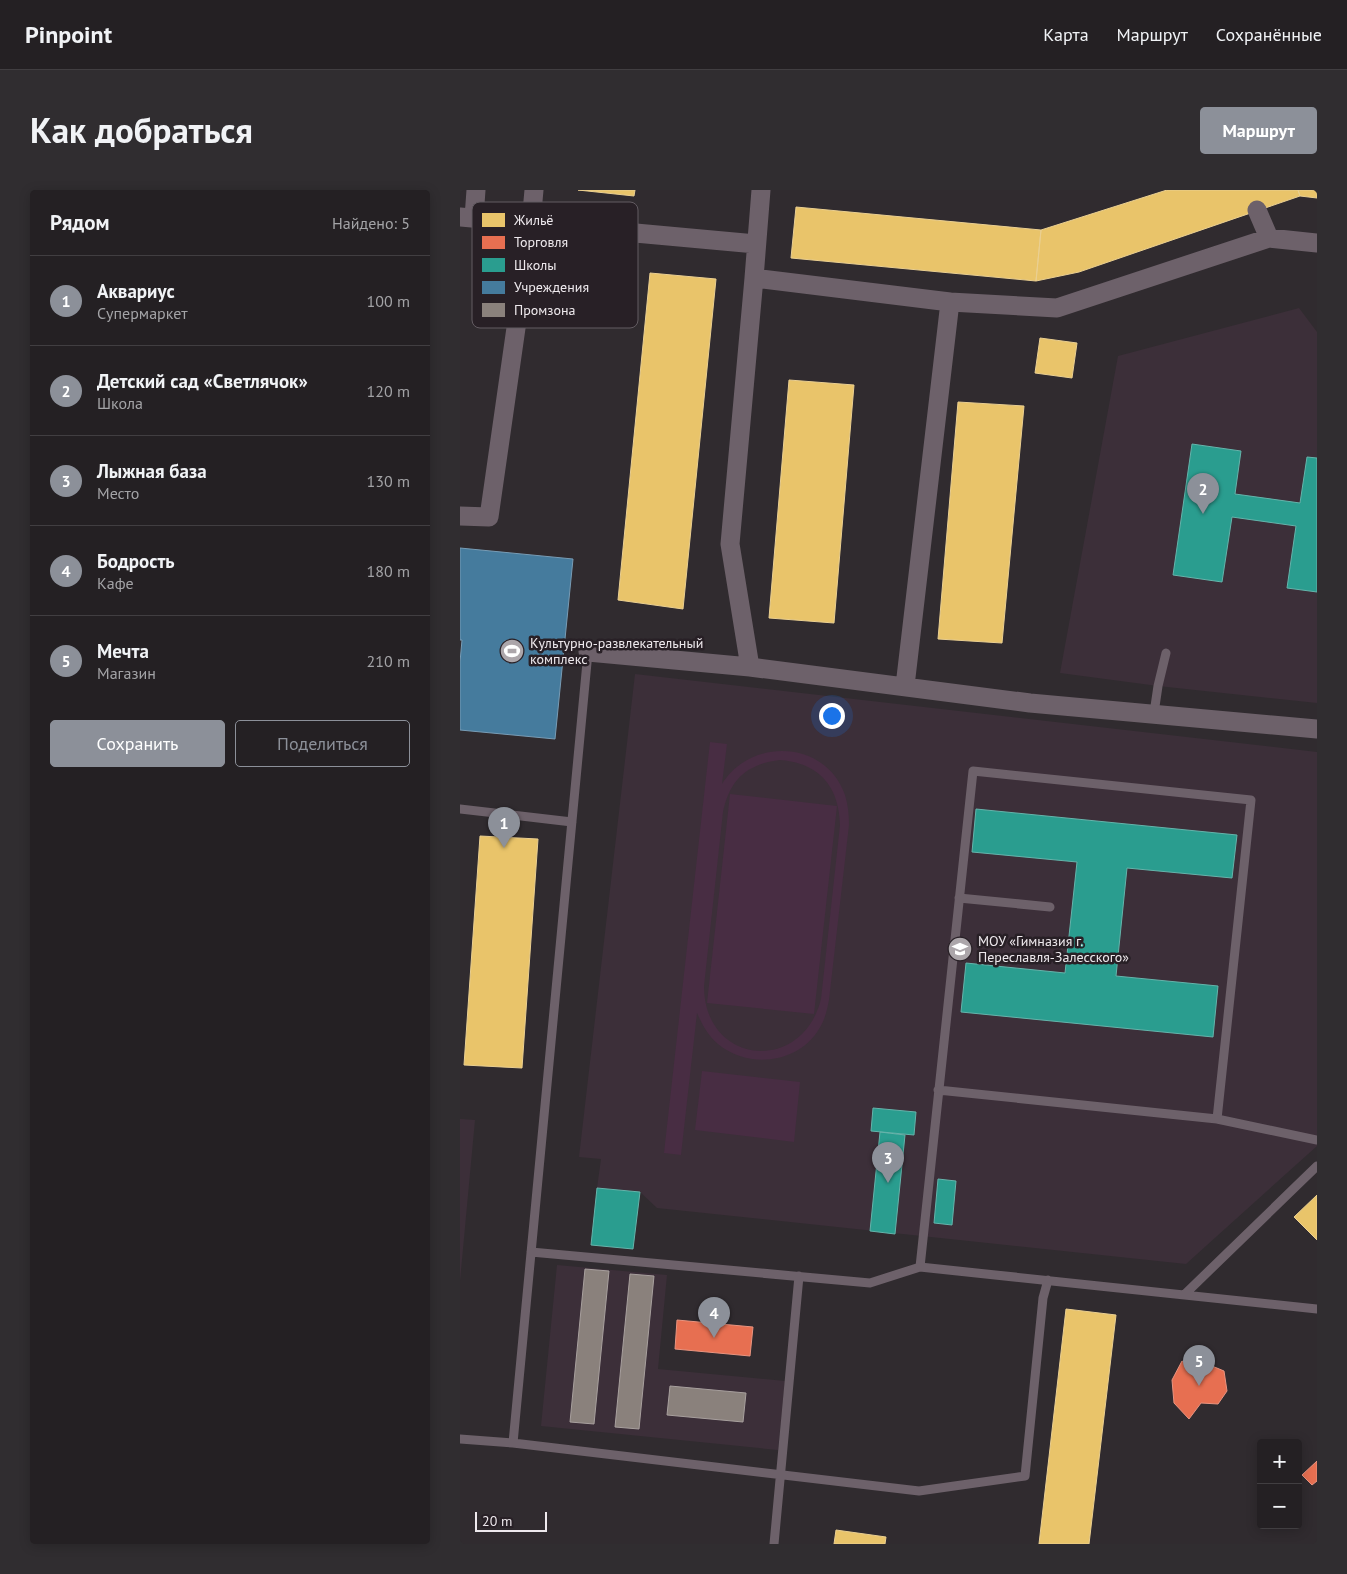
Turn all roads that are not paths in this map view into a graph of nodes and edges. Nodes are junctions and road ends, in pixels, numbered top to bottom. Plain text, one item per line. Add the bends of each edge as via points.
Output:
1 (476, 190) edge
2 (761, 190) edge
3 (472, 202) edge
4 (472, 202) edge
5 (1257, 210) dead end
6 (467, 218) edge
7 (638, 233) edge
8 (1269, 238) junction
9 (1317, 243) edge
10 (756, 244) junction
11 (754, 278) junction
12 (950, 302) junction
13 (516, 328) edge
14 (460, 516) edge
15 (588, 652) joint
16 (1166, 653) dead end
17 (750, 667) junction
18 (905, 686) junction
19 (1154, 714) junction
20 (1317, 729) edge
21 (460, 809) edge
22 (572, 822) junction
23 (959, 898) junction
24 (1050, 907) dead end
25 (938, 1090) junction
26 (1217, 1119) junction
27 (1317, 1140) edge
28 (1317, 1166) edge
29 (531, 1252) junction
30 (920, 1266) junction
31 (799, 1276) junction
32 (1048, 1280) junction
33 (1184, 1295) junction
34 (1317, 1309) edge
35 (460, 1439) edge
36 (513, 1442) junction
37 (780, 1476) junction
38 (774, 1544) edge

1 - 4 street
2 - 10 street
3 - 6 street
5 - 8 street
7 - 10 street
8 - 9 street
8 - 12 street via 1057,308
10 - 11 street
11 - 12 street
11 - 17 street via 730,544
12 - 18 street
13 - 14 street via 489,517
15 - 17 street
15 - 22 lane
16 - 19 lane
17 - 18 street
18 - 19 street via 1040,704
19 - 20 street
21 - 22 lane
22 - 29 lane
23 - 24 lane
23 - 25 lane
23 - 26 lane via 973,771 1251,800
25 - 26 lane
25 - 30 lane
26 - 27 lane
28 - 33 lane
29 - 31 lane
29 - 36 lane
30 - 31 lane via 870,1283
30 - 32 lane
31 - 37 lane
32 - 33 lane
32 - 37 lane via 1025,1476 919,1491
33 - 34 lane
35 - 36 lane
36 - 37 lane
37 - 38 lane

